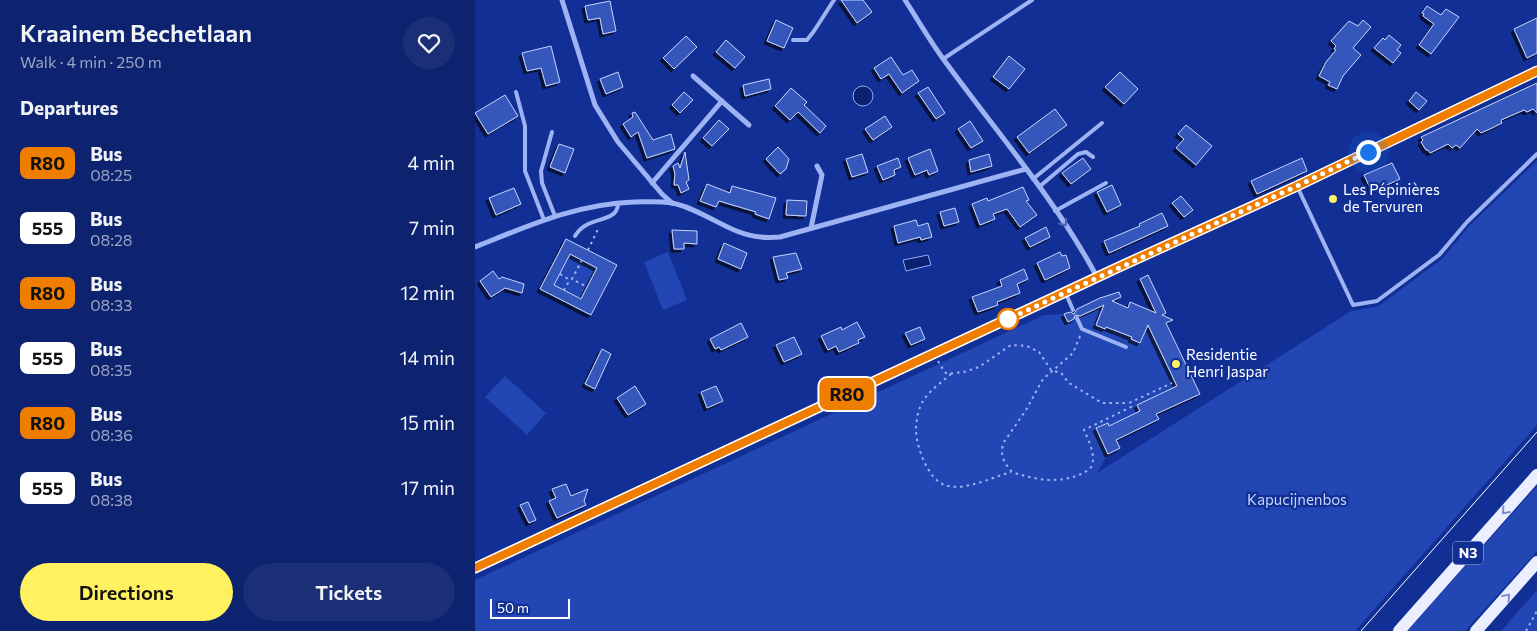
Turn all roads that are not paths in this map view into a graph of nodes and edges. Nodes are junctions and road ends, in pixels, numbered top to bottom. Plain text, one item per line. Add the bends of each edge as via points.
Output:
1 (562, 0) edge
2 (834, 0) edge
3 (905, 0) edge
4 (1032, 0) edge
5 (793, 40) dead end
6 (943, 59) junction
7 (1537, 71) edge
8 (693, 76) dead end
9 (515, 92) dead end
10 (722, 101) junction
11 (1102, 122) dead end
12 (749, 125) dead end
13 (552, 132) dead end
14 (1537, 154) edge
15 (1093, 157) dead end
16 (817, 166) dead end
17 (1026, 169) junction
18 (1033, 179) junction
19 (652, 183) junction
20 (1105, 183) dead end
21 (1297, 186) junction
22 (1039, 187) junction
23 (618, 203) junction
24 (673, 203) junction
25 (1055, 211) junction
26 (555, 216) junction
27 (544, 220) junction
28 (811, 228) junction
29 (575, 236) dead end
30 (475, 247) edge
31 (1097, 277) junction
32 (1065, 292) junction
33 (1073, 310) dead end
34 (1077, 318) dead end
35 (1127, 347) dead end
36 (1537, 475) edge
37 (1537, 562) edge
38 (475, 568) edge
39 (1399, 631) edge
40 (1476, 631) edge

1 - 19 street via 595,105 618,142
2 - 5 lane via 807,40
3 - 6 street
4 - 6 lane
6 - 17 street
7 - 21 street
8 - 10 street
9 - 27 lane via 525,126 525,171
10 - 12 street
10 - 19 street
11 - 18 lane
13 - 26 lane via 541,171 542,183
14 - 21 lane via 1467,222 1439,255 1377,301 1353,305
15 - 22 lane via 1086,152 1077,154
16 - 28 street via 822,175
17 - 18 street
17 - 28 street
18 - 22 street
19 - 24 street
20 - 25 lane
21 - 31 street
22 - 25 street
23 - 24 street
23 - 26 street via 591,206
23 - 29 lane via 610,217 579,229
24 - 28 street via 742,233 760,237
25 -> 31 street
26 - 27 street
27 - 30 street
31 - 32 street
32 - 33 lane
32 - 38 street
34 - 35 lane via 1082,329
36 -> 39 main road, N3
40 -> 37 main road

